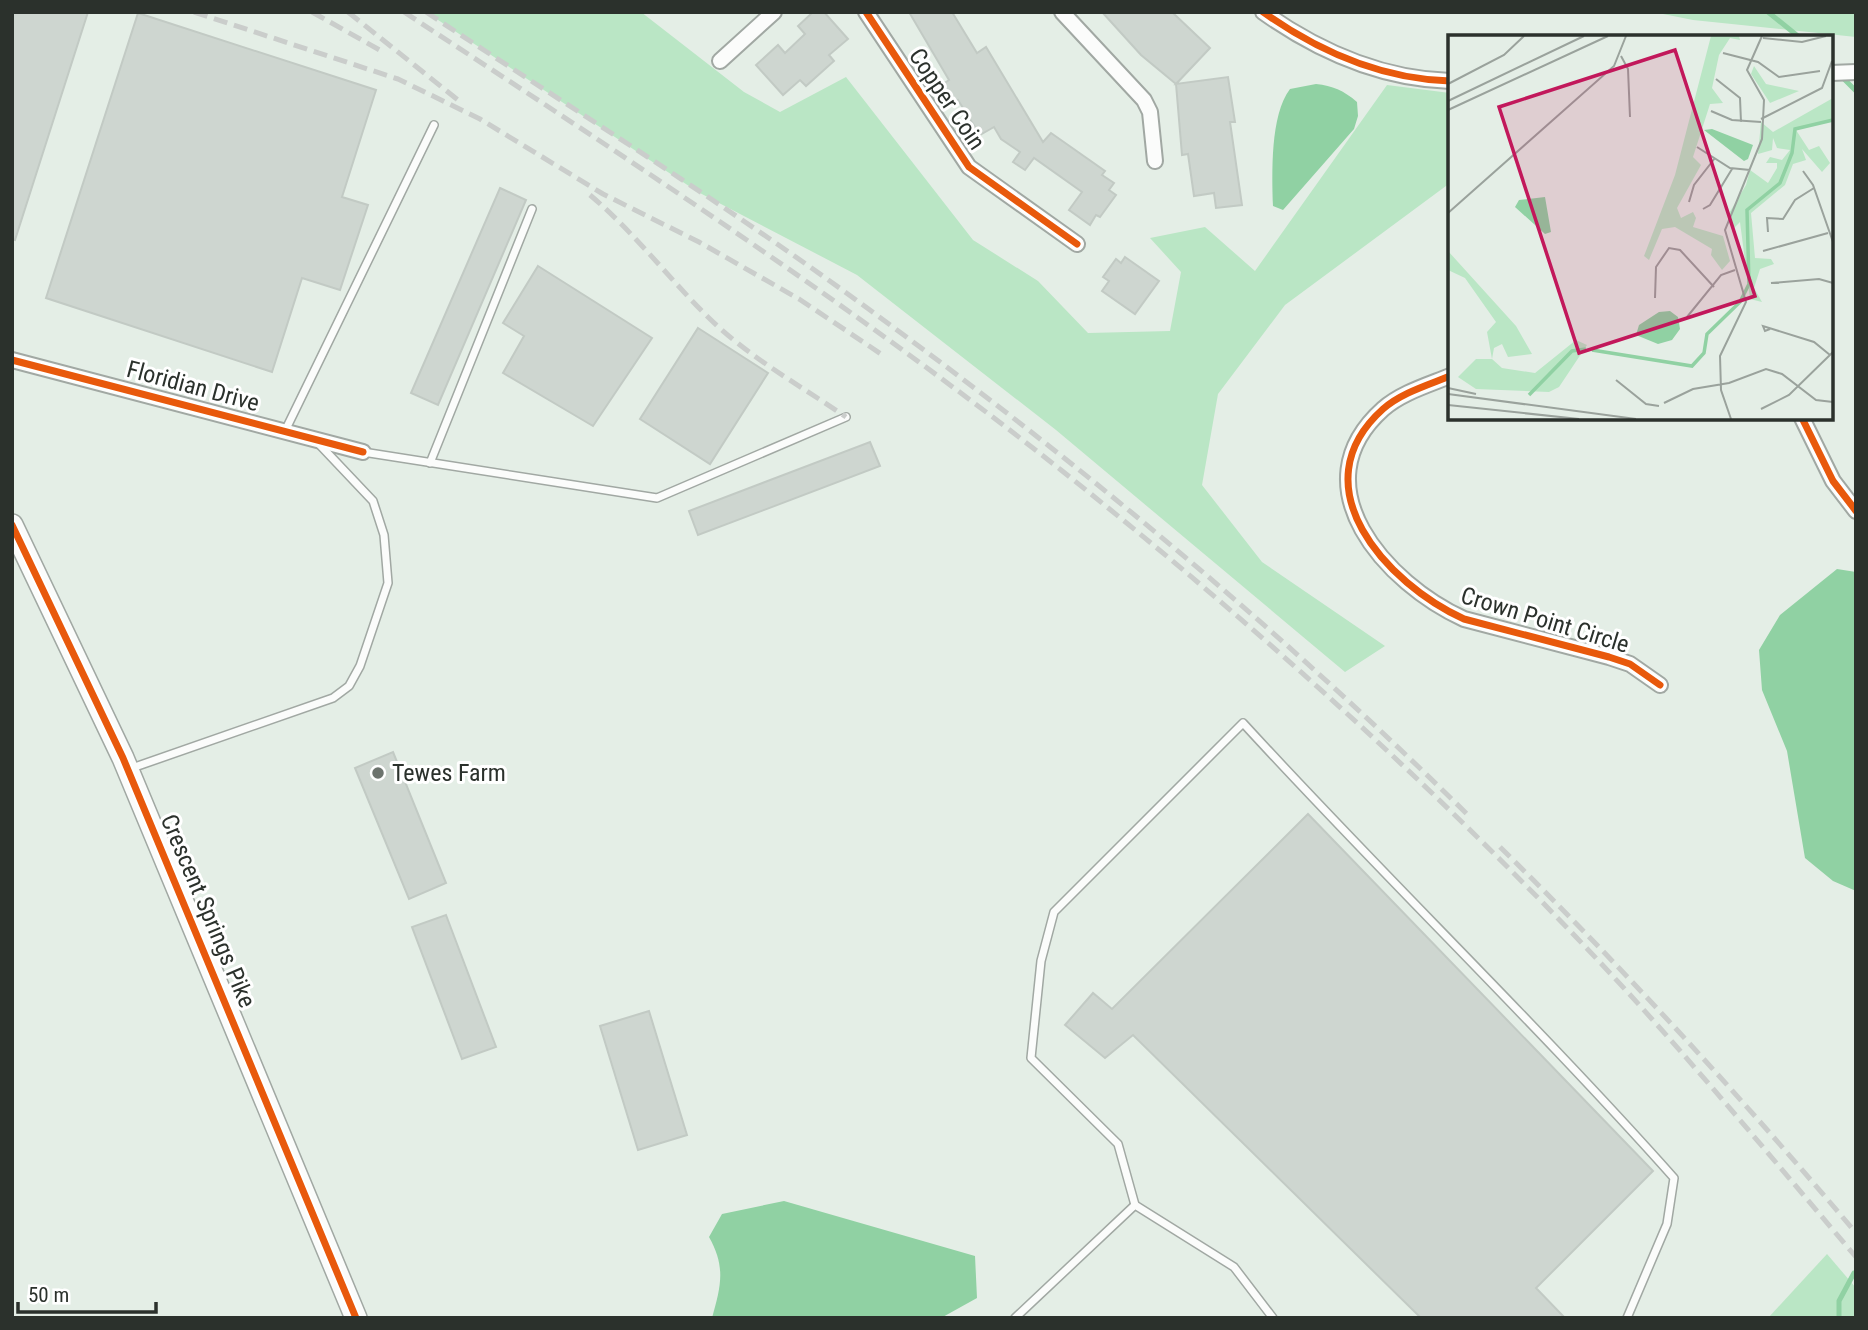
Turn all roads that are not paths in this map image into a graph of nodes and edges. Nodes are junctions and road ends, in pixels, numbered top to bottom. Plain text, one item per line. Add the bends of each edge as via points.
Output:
1 (774, 12) edge
2 (866, 12) edge
3 (1062, 12) edge
4 (1263, 12) edge
5 (720, 61) dead end
6 (1856, 72) edge
7 (1833, 73) edge
8 (1448, 81) edge
9 (434, 125) dead end
10 (1154, 161) dead end
11 (532, 209) dead end
12 (1077, 244) dead end
13 (12, 360) edge
14 (1448, 377) edge
15 (846, 416) dead end
16 (1803, 420) edge
17 (285, 431) junction
18 (315, 439) junction
19 (363, 452) joint
20 (430, 463) junction
21 (1856, 511) edge
22 (12, 525) edge
23 (1660, 685) dead end
24 (128, 770) junction
25 (1135, 1205) junction
26 (356, 1318) edge
27 (1015, 1318) edge
28 (1273, 1318) edge
29 (1627, 1318) edge

1 - 5 street
2 - 12 street, Copper Coin via 969,167
3 - 10 street via 1144,100 1150,112
4 - 8 street via 1346,59 1410,78
6 - 7 street
9 - 17 lane
11 - 20 lane
13 - 17 street, Floridian Drive
14 - 23 street, Crown Point Circle via 1385,407 1359,436 1348,481 1357,523 1368,542 1446,611 1630,664
15 - 20 lane via 657,498
16 - 21 street via 1833,481
17 - 18 street, Floridian Drive
18 - 19 street, Floridian Drive
18 - 24 lane via 373,500 384,535 388,583 349,687 333,698
19 - 20 lane
22 - 24 main road, Crescent Springs Pike
24 - 26 main road, Crescent Springs Pike
25 - 27 lane
25 - 28 lane via 1234,1267
25 - 29 lane via 1118,1144 1031,1058 1041,961 1054,912 1243,723 1580,1073 1674,1178 1667,1224

